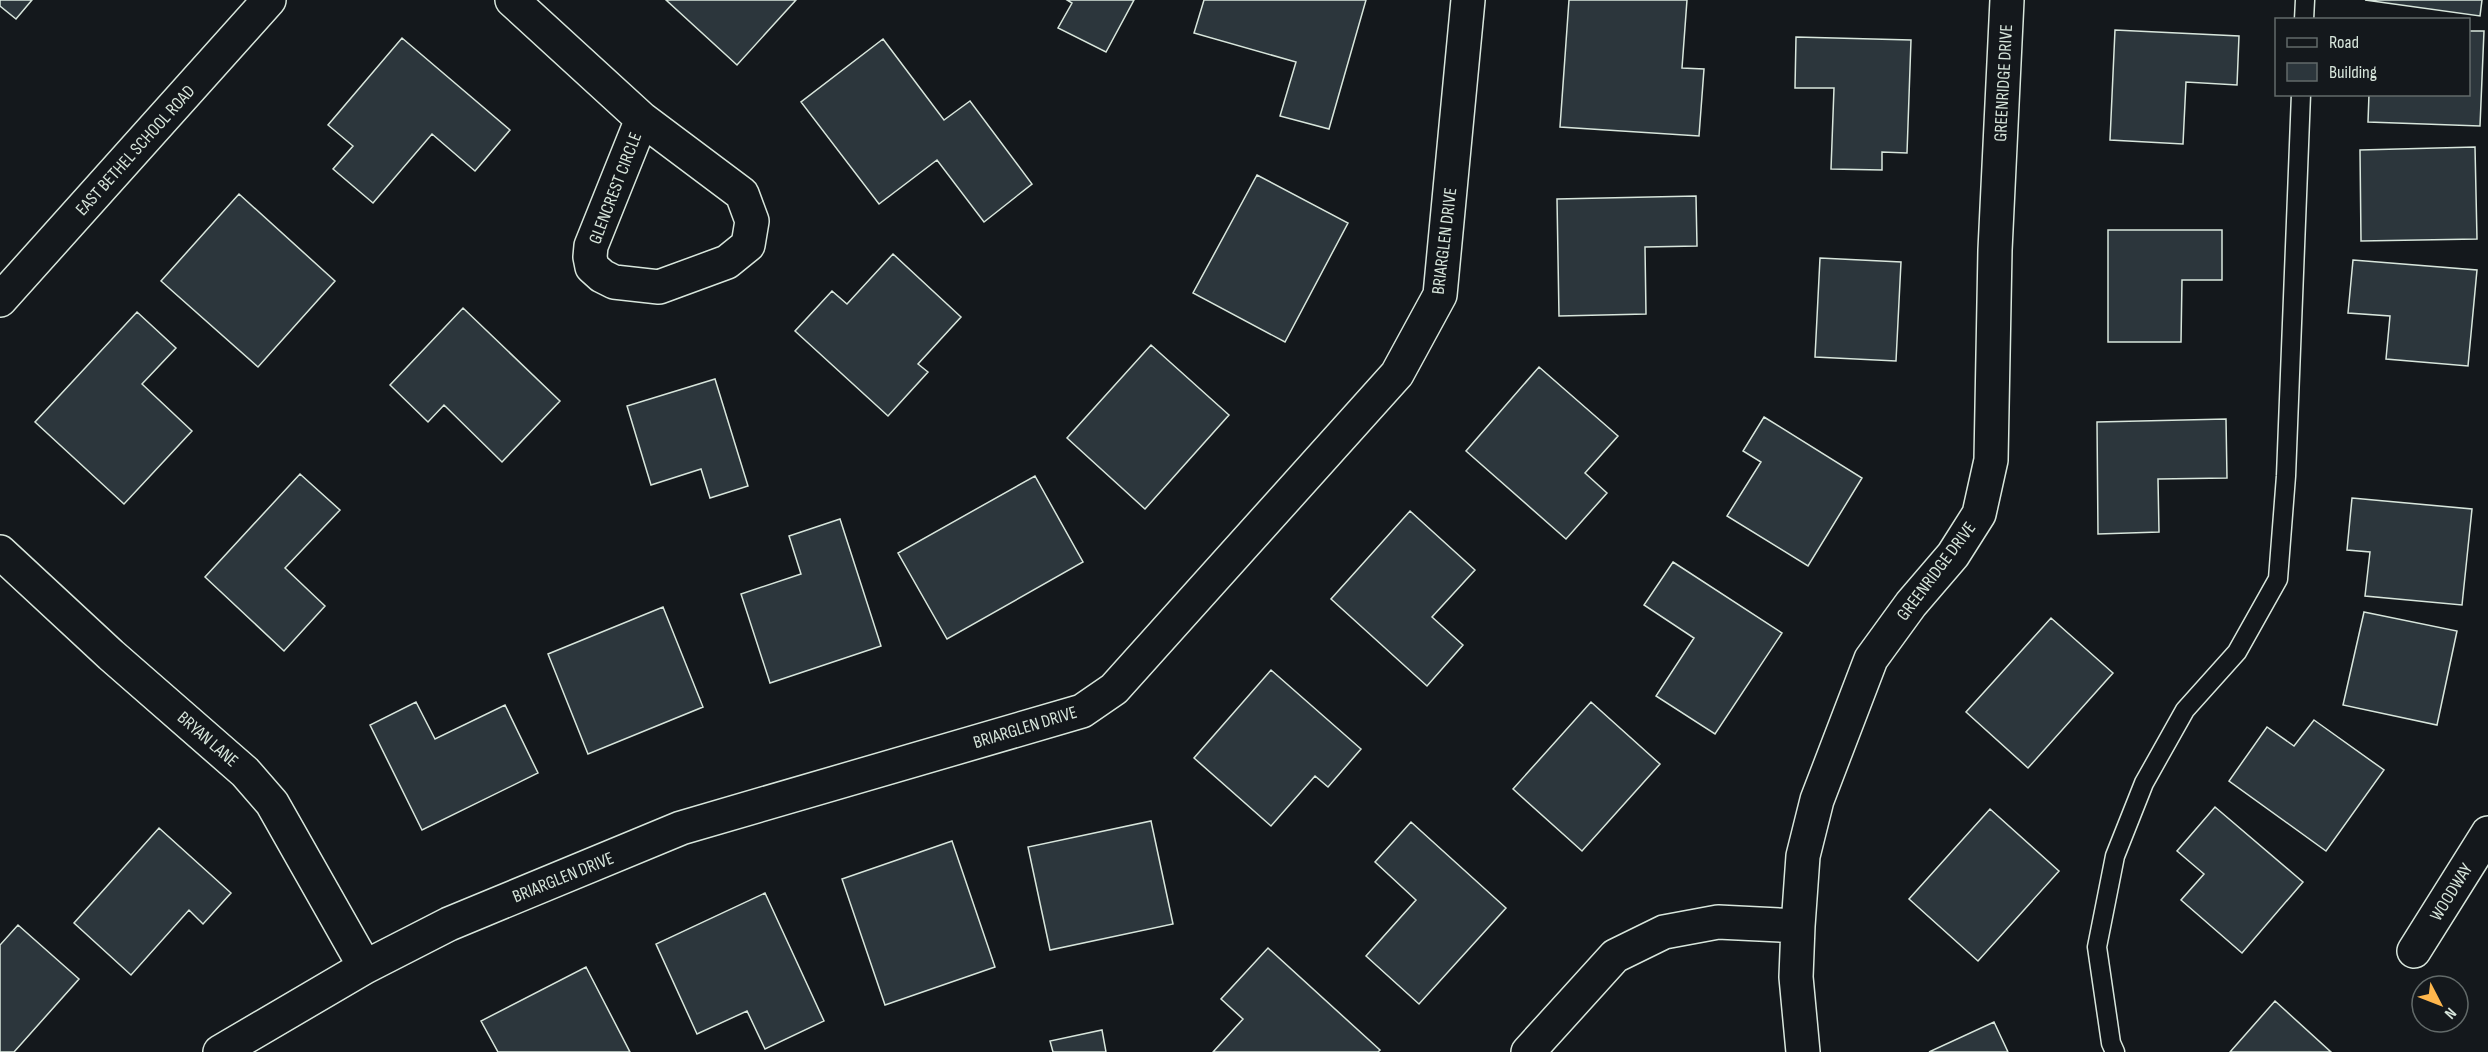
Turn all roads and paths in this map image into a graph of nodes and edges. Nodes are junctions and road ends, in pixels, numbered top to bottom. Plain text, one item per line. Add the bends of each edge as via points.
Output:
1 (269, 0) edge
2 (512, 0) edge
3 (1468, 0) edge
4 (2007, 0) edge
5 (2305, 0) edge
6 (2304, 18) edge
7 (2301, 96) edge
8 (642, 119) junction
9 (0, 300) edge
10 (0, 552) edge
11 (2488, 834) edge
12 (1798, 926) junction
13 (2414, 951) dead end
14 (365, 967) junction
15 (220, 1052) edge
16 (1528, 1052) edge
17 (1803, 1052) edge
18 (2115, 1052) edge

1 - 9 street, EAST BETHEL SCHOOL ROAD
2 - 8 street, GLENCREST CIRCLE
3 - 14 street, BRIARGLEN DRIVE via 1440,295 1397,374 1114,689 1082,711 681,828 449,924
4 - 12 street, GREENRIDGE DRIVE via 1995,250 1991,460 1979,514 1953,555 1871,659 1817,800 1803,856
5 - 6 lane
7 - 18 lane via 2286,476 2278,579 2237,652 2185,710 2144,783 2115,856 2097,947
8 - 8 street, GLENCREST CIRCLE via 742,194 752,221 748,245 727,262 659,287 614,282 592,267 590,257
10 - 14 street, BRYAN LANE via 245,772 272,803
11 - 13 street, WOODWAY
12 - 16 street via 1718,922 1664,932 1615,956
12 - 17 street, GREENRIDGE DRIVE via 1796,976
14 - 15 street, BRIARGLEN DRIVE

